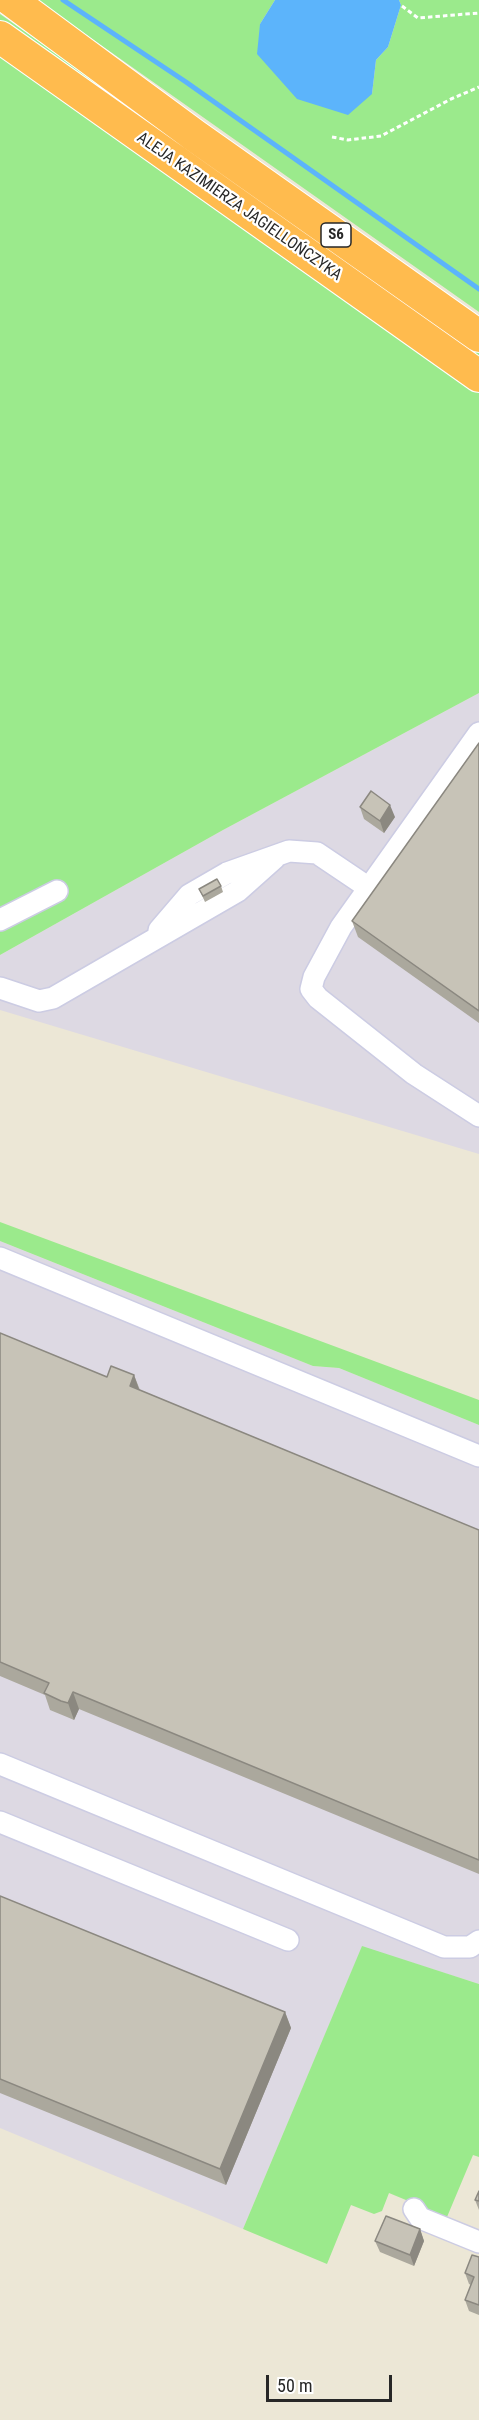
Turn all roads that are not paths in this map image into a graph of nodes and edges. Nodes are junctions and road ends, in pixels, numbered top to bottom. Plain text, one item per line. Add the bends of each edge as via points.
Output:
1 (11, 0) edge
2 (0, 37) edge
3 (479, 336) edge
4 (479, 376) edge
5 (479, 733) edge
6 (369, 888) junction
7 (57, 891) dead end
8 (0, 920) edge
9 (0, 988) edge
10 (479, 1116) edge
11 (0, 1258) edge
12 (479, 1456) edge
13 (0, 1764) edge
14 (0, 1822) edge
15 (288, 1940) dead end
16 (479, 1941) edge
17 (414, 2209) dead end
18 (479, 2242) edge

1 - 3 highway, ALEJA KAZIMIERZA JAGIELLOŃCZYKA / S6
2 - 4 highway, ALEJA KAZIMIERZA JAGIELLOŃCZYKA / S6
5 - 6 street
6 - 9 street via 317,853 289,851 227,873 189,895 149,942 64,993 45,1001
6 - 10 street via 341,927 314,977 313,994 414,1074
7 - 8 street
11 - 12 street
13 - 16 street via 444,1947 470,1947
14 - 15 street
17 - 18 street via 420,2218

